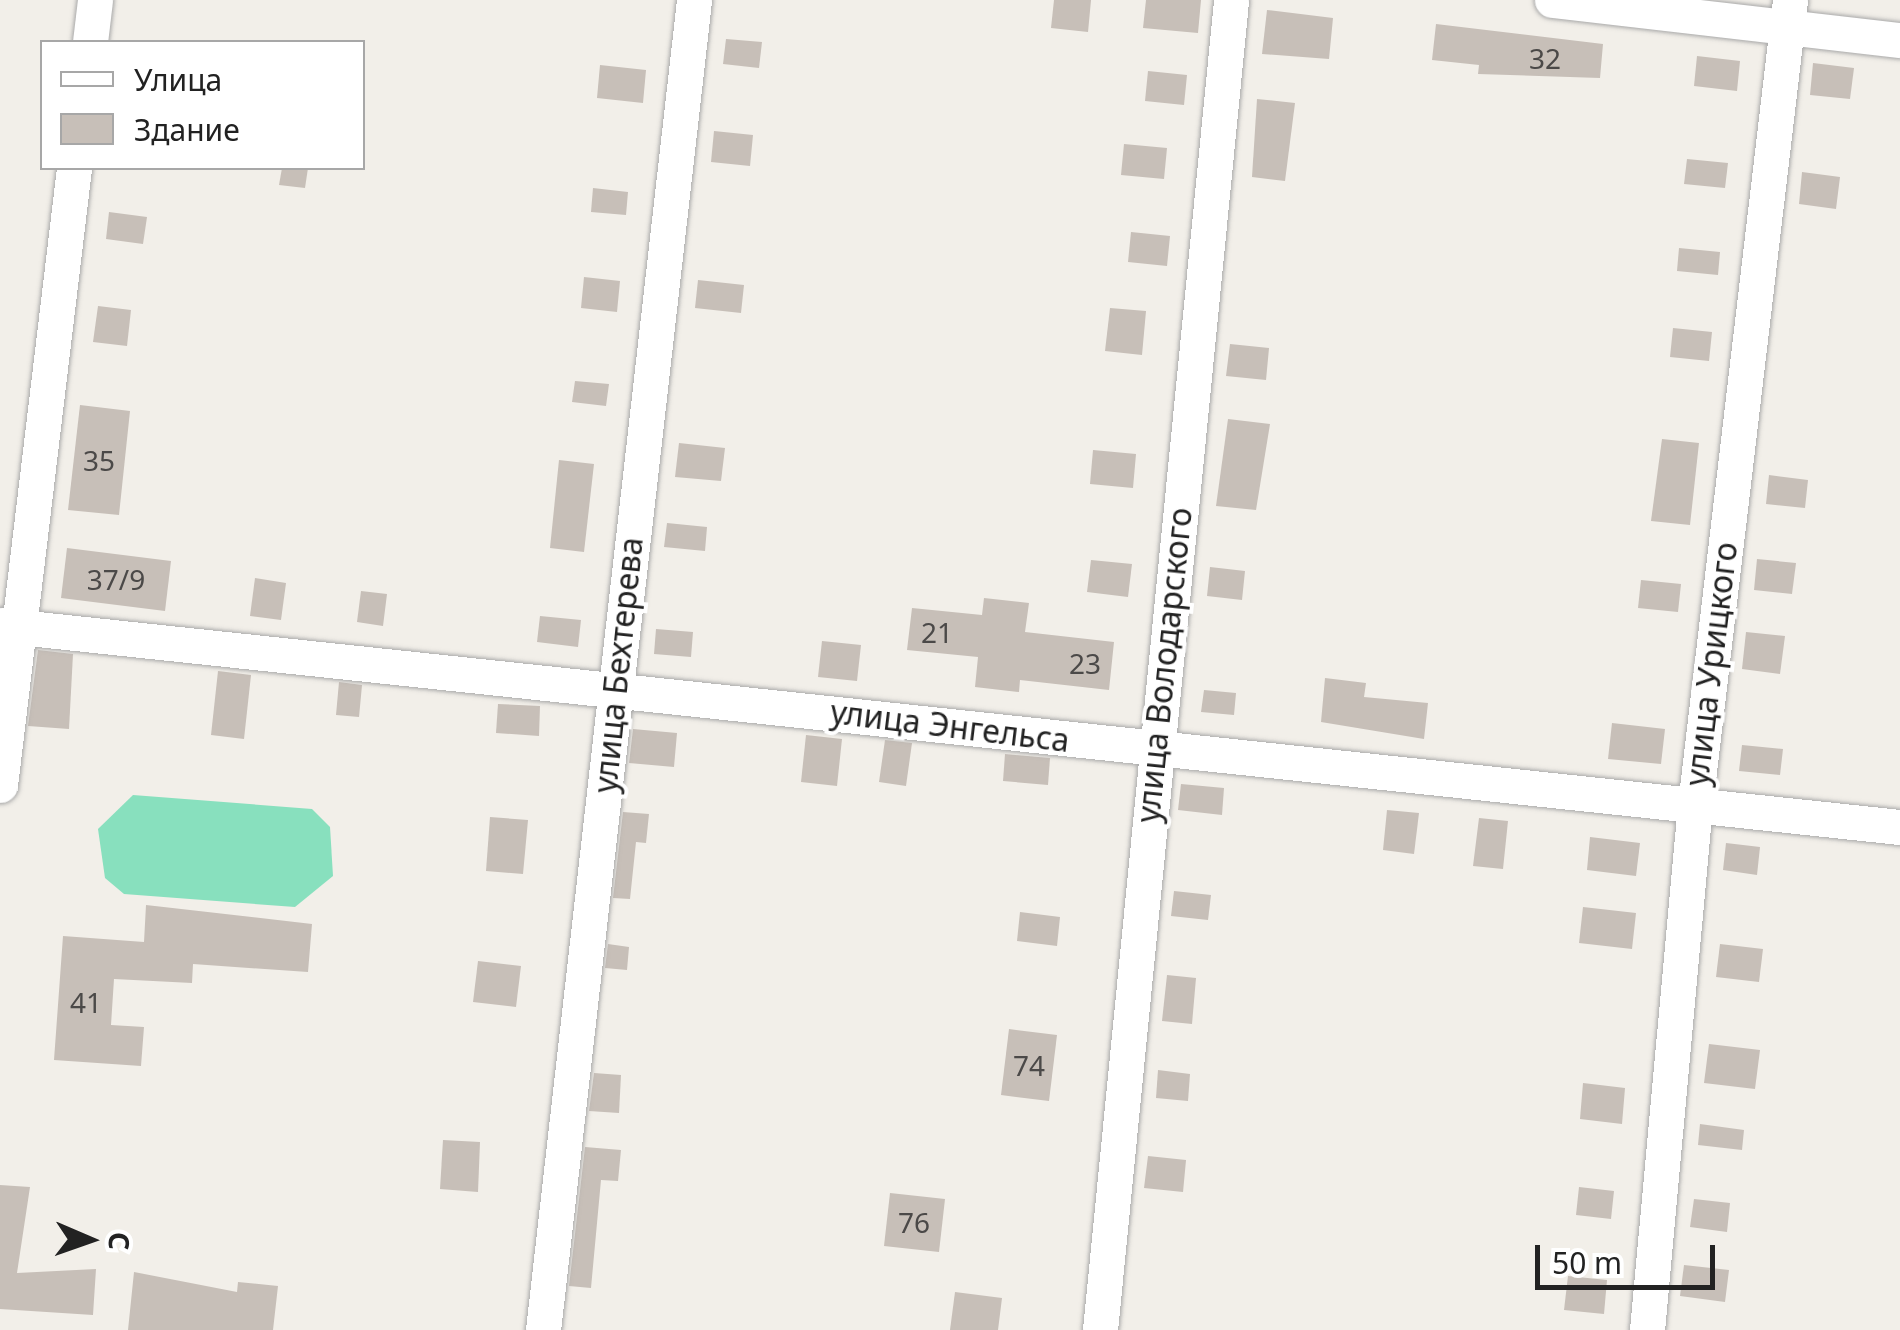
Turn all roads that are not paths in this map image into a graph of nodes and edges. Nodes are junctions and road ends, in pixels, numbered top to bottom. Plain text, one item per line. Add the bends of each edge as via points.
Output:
1 (95, 0) edge
2 (694, 0) edge
3 (1231, 0) edge
4 (1552, 0) edge
5 (1789, 14) edge
6 (90, 40) edge
7 (1900, 40) edge
8 (74, 170) edge
9 (7, 626) edge
10 (616, 685) junction
11 (1155, 751) junction
12 (0, 784) edge
13 (1695, 805) junction
14 (1900, 828) edge
15 (543, 1330) edge
16 (1100, 1330) edge
17 (1648, 1330) edge

1 - 6 street
2 - 10 street, улица Бехтерева
3 - 11 street, улица Володарского
4 - 5 street
5 - 7 street
5 - 13 street, улица Урицкого
8 - 9 street
9 - 10 street, улица Энгельса
9 - 12 street
10 - 11 street, улица Энгельса
10 - 15 street, улица Бехтерева
11 - 13 street, улица Энгельса
11 - 16 street, улица Володарского
13 - 14 street, улица Энгельса
13 - 17 street, улица Урицкого

